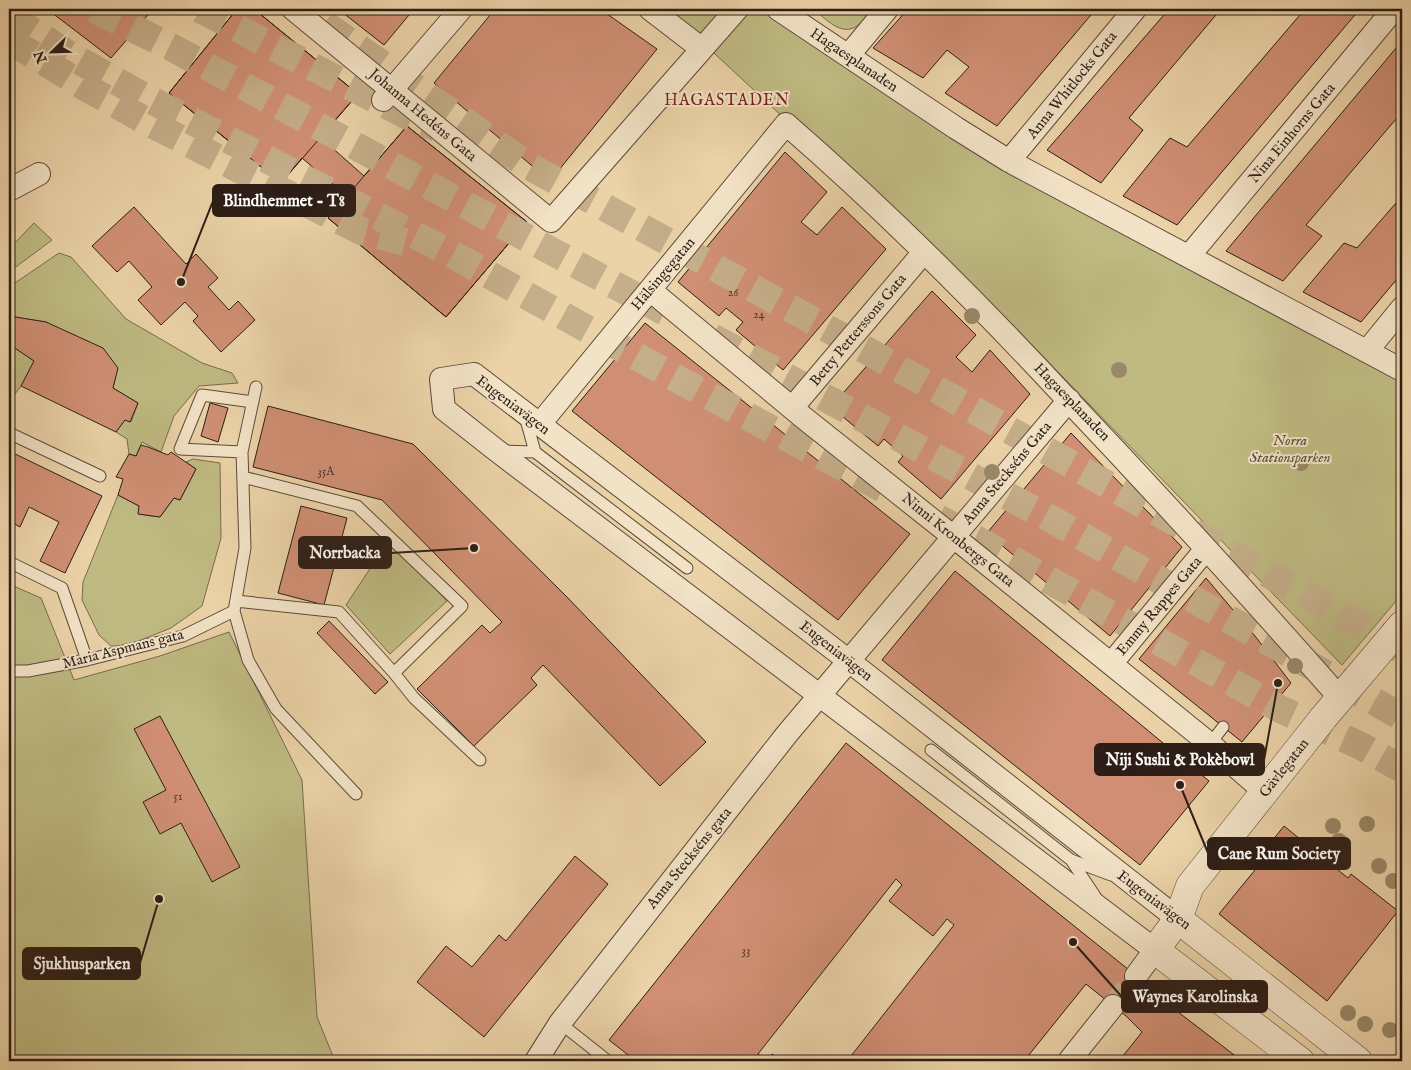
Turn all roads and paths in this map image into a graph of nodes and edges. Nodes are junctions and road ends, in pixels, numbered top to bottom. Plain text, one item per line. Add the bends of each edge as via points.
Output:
1 (294, 9) edge
2 (461, 9) edge
3 (650, 9) edge
4 (737, 9) edge
5 (778, 9) edge
6 (887, 9) edge
7 (1135, 9) edge
8 (1394, 9) edge
9 (702, 49) junction
10 (848, 56) junction
11 (388, 95) junction
12 (786, 124) joint
13 (1009, 161) junction
14 (39, 174) dead end
15 (9, 190) edge
16 (1196, 248) junction
17 (924, 252) junction
18 (650, 290) junction
19 (1402, 308) edge
20 (1367, 351) junction
21 (1402, 370) edge
22 (256, 387) dead end
23 (1069, 400) junction
24 (253, 402) junction
25 (792, 408) junction
26 (532, 419) junction
27 (9, 433) edge
28 (496, 450) junction
29 (242, 452) junction
30 (535, 452) junction
31 (100, 476) dead end
32 (243, 477) junction
33 (954, 537) junction
34 (1206, 549) junction
35 (9, 562) edge
36 (687, 568) dead end
37 (235, 606) junction
38 (1402, 625) edge
39 (87, 660) junction
40 (849, 661) junction
41 (1111, 664) junction
42 (9, 671) edge
43 (394, 673) junction
44 (820, 697) junction
45 (1340, 698) junction
46 (931, 750) dead end
47 (480, 760) dead end
48 (1265, 792) junction
49 (356, 794) dead end
50 (1071, 860) junction
51 (1131, 882) junction
52 (1104, 911) junction
53 (1178, 919) junction
54 (1155, 950) junction
55 (1136, 976) tunnel mouth
56 (1113, 1006) tunnel mouth
57 (560, 1022) junction
58 (536, 1061) edge
59 (608, 1061) edge
60 (1069, 1061) edge
61 (1300, 1061) edge
62 (1358, 1061) edge

1 - 11 street, Johanna Hedéns Gata
2 - 11 street
3 - 9 street
4 - 9 street
5 - 10 street, Hagaesplanaden
6 - 10 street
7 - 13 street, Anna Whitlocks Gata
8 - 16 street, Nina Einhorns Gata
9 - 11 street, Johanna Hedéns Gata via 551,221
10 - 13 street, Hagaesplanaden
12 - 17 street, Hagaesplanaden
12 - 18 street, Hälsingegatan
13 - 16 street, Hagaesplanaden
14 - 15 street
16 - 20 street, Hagaesplanaden
17 - 23 street, Hagaesplanaden
17 - 25 street, Betty Petterssons Gata
18 - 25 street, Ninni Kronbergs Gata
18 - 26 street, Hälsingegatan
19 - 20 street
20 - 21 street, Hagaesplanaden
22 - 24 lane
23 - 33 street, Anna Steckséns Gata
23 - 34 street, Hagaesplanaden
24 - 29 lane
24 - 29 lane via 202,395 180,449
25 - 33 street, Ninni Kronbergs Gata
26 - 28 street, Eugeniavägen via 474,374 441,379 444,409
26 - 30 lane
26 - 40 street, Eugeniavägen
27 - 31 lane
28 - 30 lane
28 - 44 street, Eugeniavägen
29 - 32 lane
30 - 36 lane
32 - 37 lane via 245,548
32 - 43 lane via 357,506 462,606
33 - 40 street, Anna Steckséns Gata
33 - 41 street, Ninni Kronbergs Gata
34 - 41 street, Emmy Rappes Gata
34 - 45 street, Hagaesplanaden
35 - 39 lane via 62,588
37 - 39 lane, Maria Aspmans gata via 183,636
37 - 43 lane via 339,612
37 - 49 lane via 248,660 276,709
38 - 45 street, Gävlegatan
39 - 42 lane, Maria Aspmans gata via 28,671
40 - 44 street, Anna Steckséns gata
40 - 51 street, Eugeniavägen
41 - 48 street, Ninni Kronbergs Gata via 1217,735
43 - 47 lane via 414,698
44 - 52 street, Eugeniavägen
44 - 57 street, Anna Steckséns gata via 787,734
45 - 48 street, Gävlegatan
46 - 50 lane
48 - 53 street, Gävlegatan via 1190,886
50 - 51 lane
50 - 52 lane
51 - 53 street, Eugeniavägen
52 - 54 street, Eugeniavägen
53 - 54 street, Gävlegatan
53 - 62 street, Eugeniavägen
54 - 55 street
54 - 61 street, Eugeniavägen
56 - 60 street
57 - 58 street, Anna Steckséns gata
57 - 59 lane

